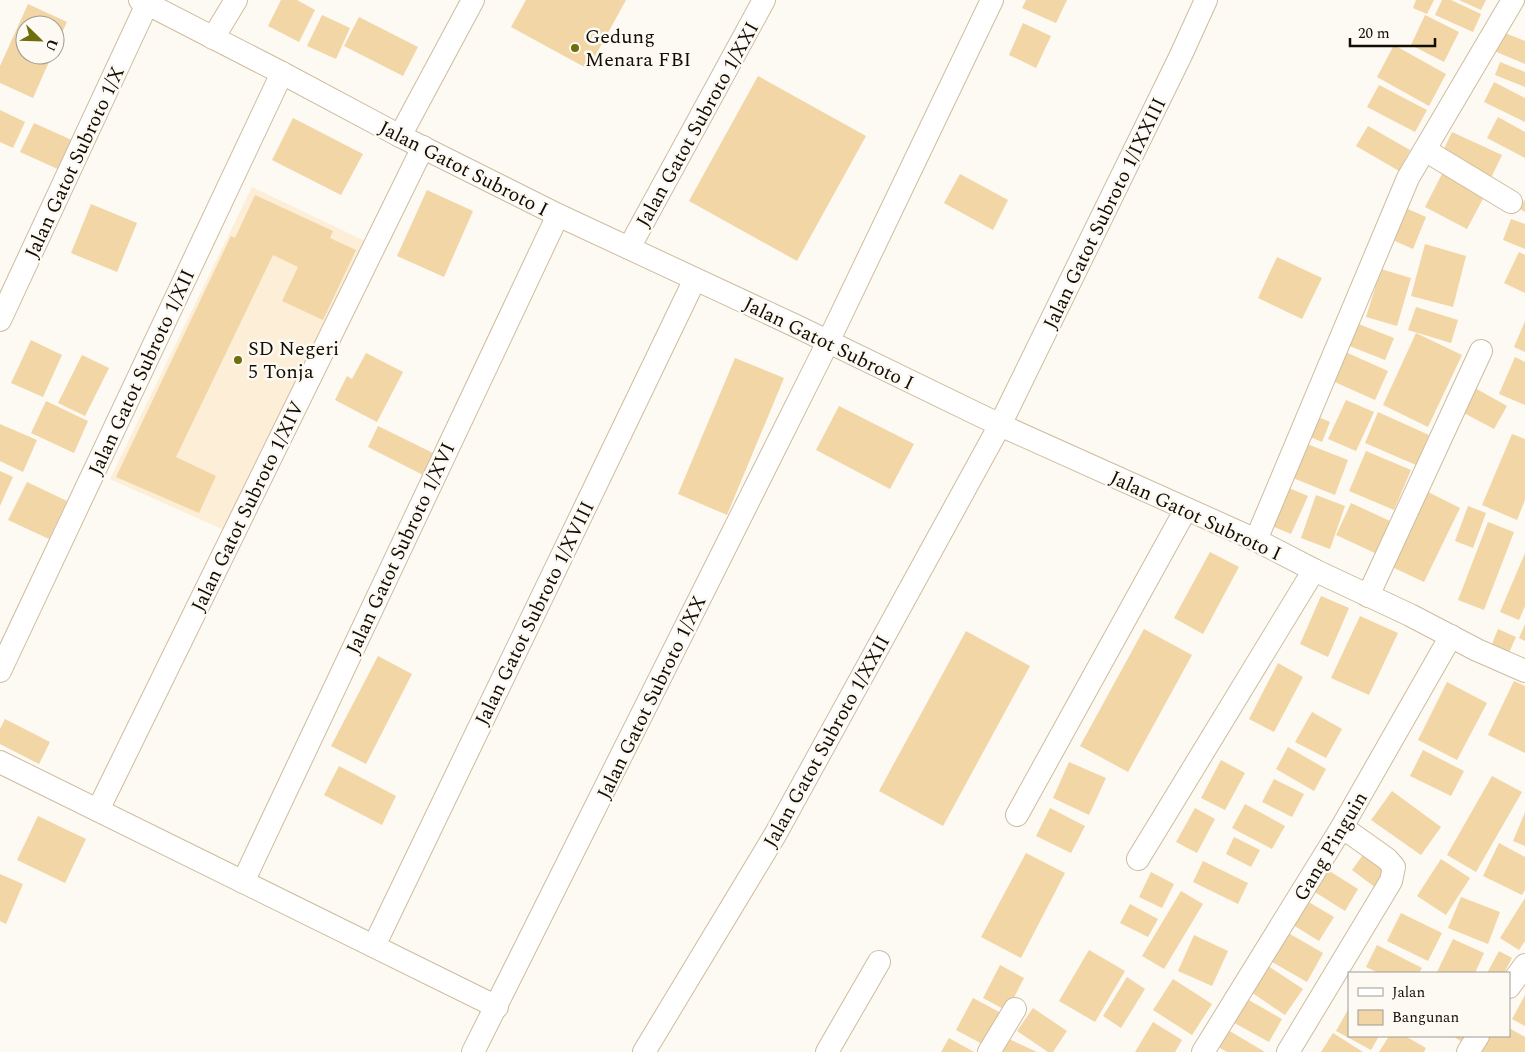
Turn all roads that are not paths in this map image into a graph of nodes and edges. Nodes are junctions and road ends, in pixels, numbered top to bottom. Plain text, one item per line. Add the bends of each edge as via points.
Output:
1 (236, 0) edge
2 (473, 0) edge
3 (764, 0) edge
4 (992, 0) edge
5 (1206, 0) edge
6 (1513, 0) edge
7 (144, 2) edge
8 (213, 38) junction
9 (282, 73) junction
10 (400, 136) junction
11 (423, 147) junction
12 (1425, 150) junction
13 (1511, 202) dead end
14 (558, 215) junction
15 (629, 248) junction
16 (695, 279) junction
17 (0, 320) edge
18 (828, 342) junction
19 (1481, 351) dead end
20 (1000, 425) junction
21 (1186, 509) junction
22 (1256, 540) junction
23 (1314, 570) junction
24 (1368, 596) junction
25 (1451, 636) junction
26 (0, 671) edge
27 (1525, 671) edge
28 (0, 762) edge
29 (98, 810) junction
30 (1017, 815) dead end
31 (1342, 827) junction
32 (1138, 859) dead end
33 (243, 882) junction
34 (374, 946) junction
35 (879, 962) dead end
36 (1525, 965) edge
37 (1510, 986) edge
38 (497, 1007) junction
39 (1015, 1009) dead end
40 (1477, 1037) edge
41 (473, 1052) edge
42 (644, 1052) edge
43 (827, 1052) edge
44 (989, 1052) edge
45 (1204, 1052) edge
46 (1288, 1052) edge
47 (1468, 1052) edge

1 - 8 street
2 - 10 street
3 - 15 street, Jalan Gatot Subroto 1/XXI
4 - 18 street, Jalan Gatot Subroto 1/XX
5 - 20 street, Jalan Gatot Subroto 1/IXXIII
6 - 12 street
7 - 8 street, Jalan Gatot Subroto I
7 - 17 street, Jalan Gatot Subroto 1/X
8 - 9 street, Jalan Gatot Subroto I
9 - 10 street, Jalan Gatot Subroto I
9 - 26 street, Jalan Gatot Subroto 1/XII
10 - 11 street, Jalan Gatot Subroto I
11 - 14 street, Jalan Gatot Subroto I
11 - 29 street, Jalan Gatot Subroto 1/XIV
12 - 13 street
12 - 22 street via 1408,178
14 - 15 street, Jalan Gatot Subroto I
14 - 33 street, Jalan Gatot Subroto 1/XVI
15 - 16 street, Jalan Gatot Subroto I
16 - 18 street, Jalan Gatot Subroto I
16 - 34 street, Jalan Gatot Subroto 1/XVIII
18 - 20 street, Jalan Gatot Subroto I
18 - 38 street, Jalan Gatot Subroto 1/XX
19 - 24 street
20 - 21 street, Jalan Gatot Subroto I
20 - 42 street, Jalan Gatot Subroto 1/XXII via 775,836
21 - 22 street, Jalan Gatot Subroto I
21 - 30 street
22 - 23 street, Jalan Gatot Subroto I
23 - 24 street, Jalan Gatot Subroto I
23 - 32 street
24 - 25 street, Jalan Gatot Subroto I
25 - 27 street, Jalan Gatot Subroto I
25 - 31 street, Gang Pinguin
28 - 29 street
29 - 33 street
31 - 45 street, Gang Pinguin
31 - 46 street via 1387,859 1394,867 1392,880
33 - 34 street
34 - 38 street
35 - 43 street
36 - 37 street
38 - 41 street, Jalan Gatot Subroto 1/XX
39 - 44 street
40 - 47 street

